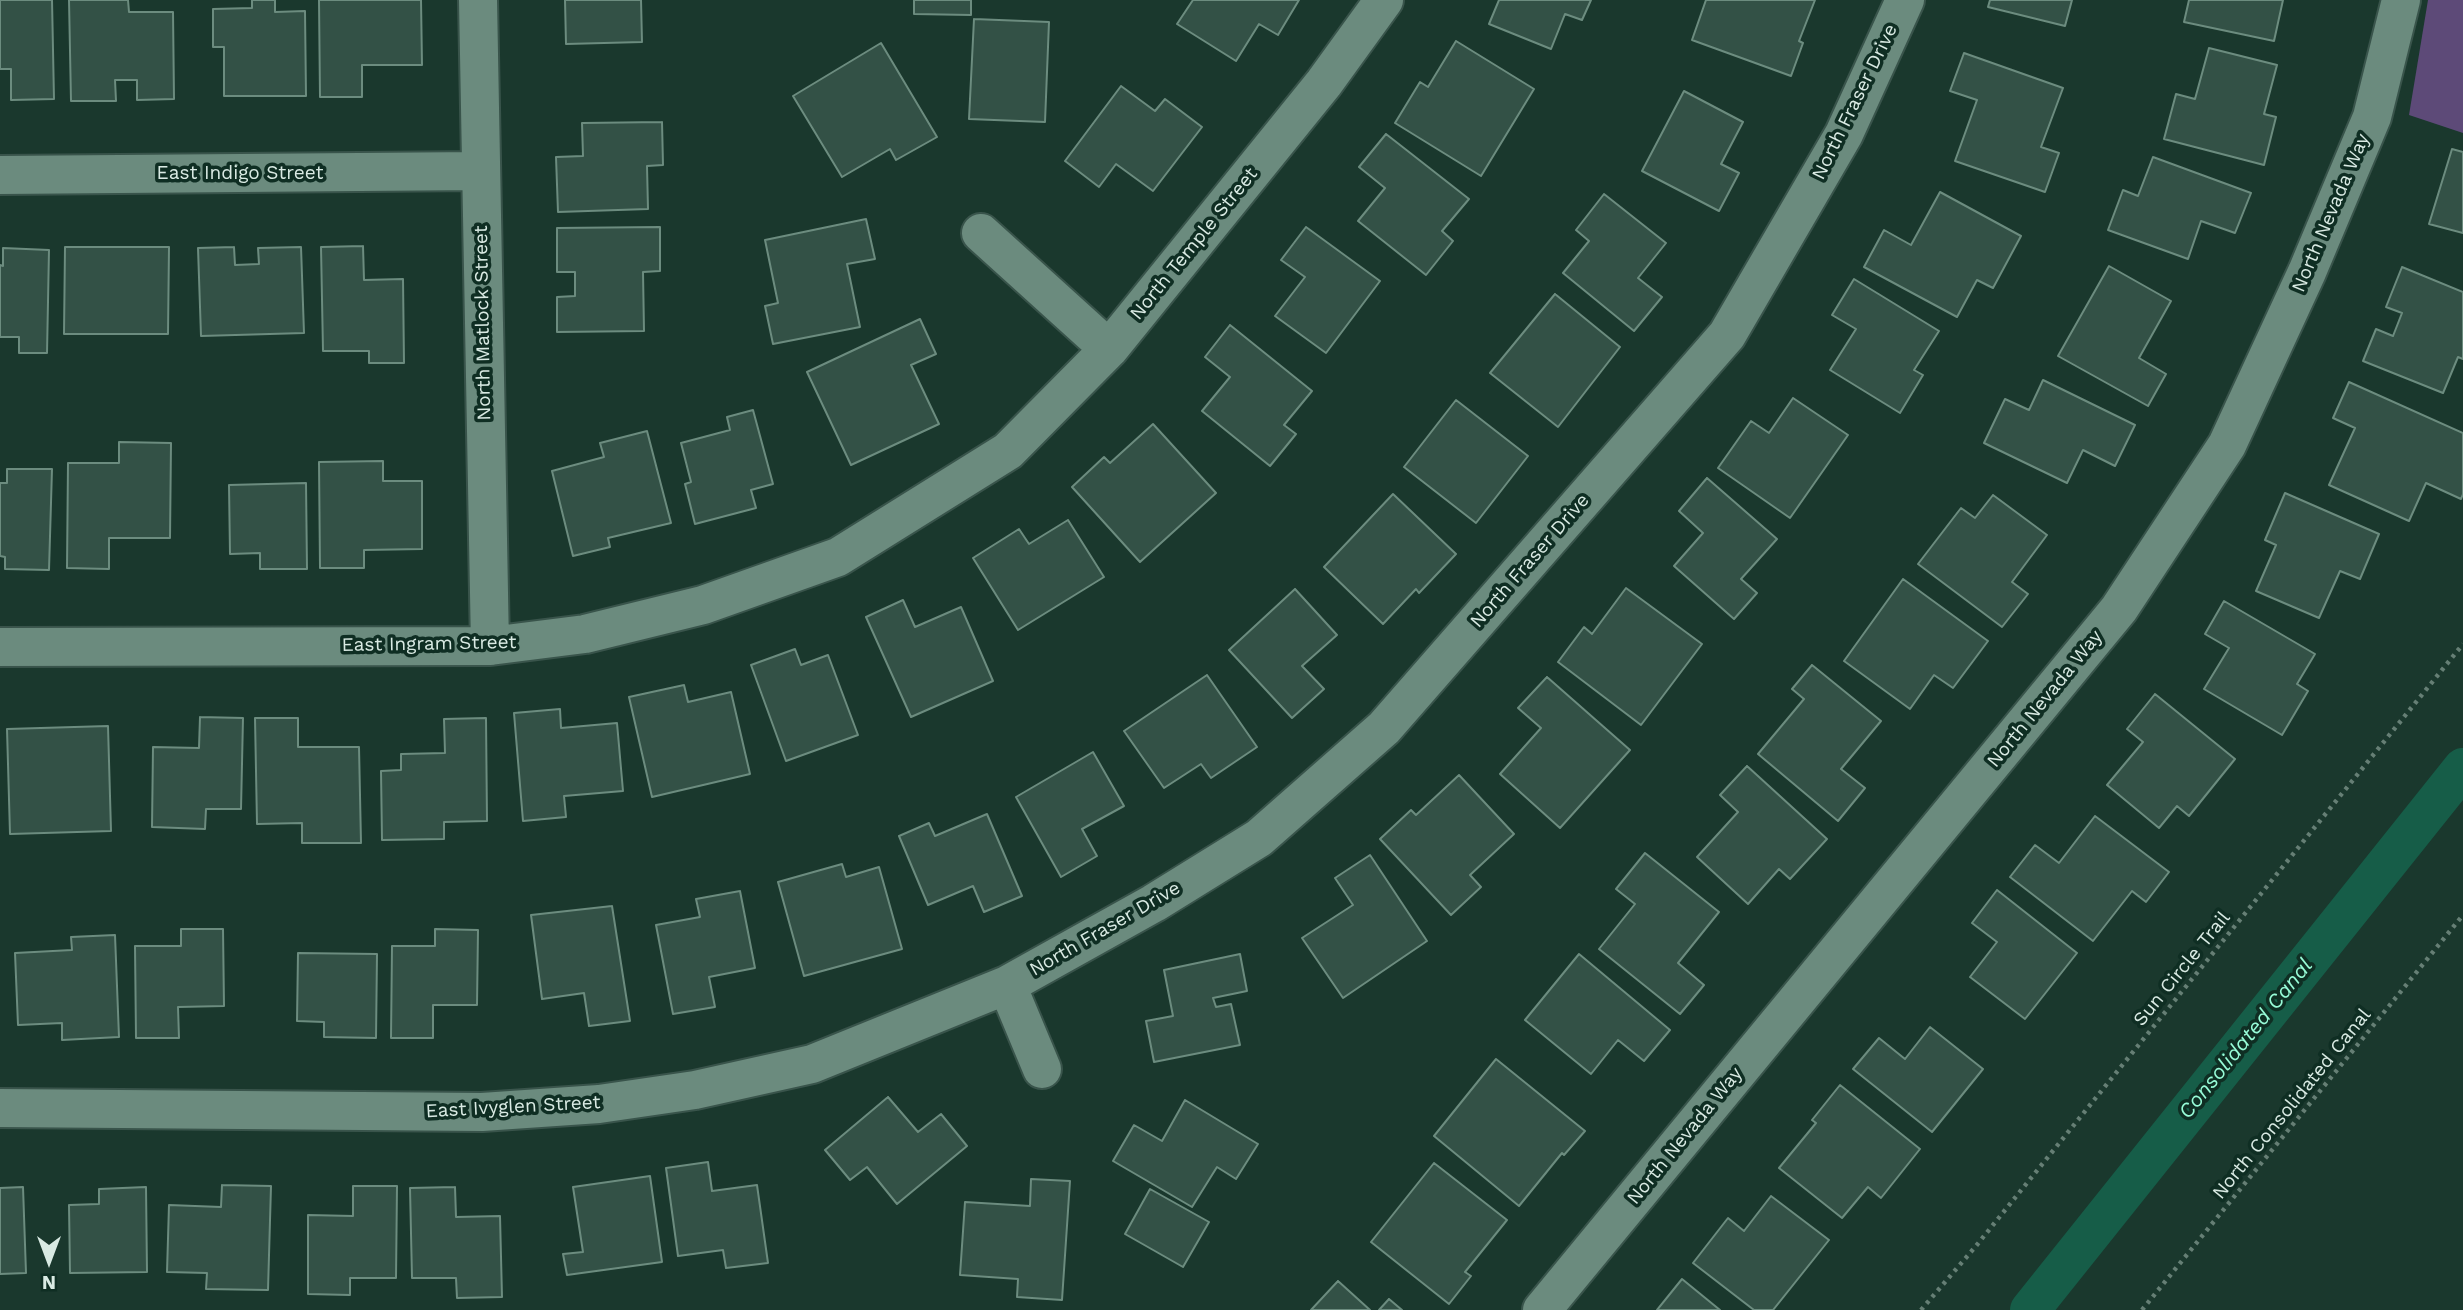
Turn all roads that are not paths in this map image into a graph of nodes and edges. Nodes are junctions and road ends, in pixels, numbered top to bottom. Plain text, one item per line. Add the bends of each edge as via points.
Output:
1 (478, 0) edge
2 (1384, 0) edge
3 (1905, 0) edge
4 (2401, 0) edge
5 (479, 171) junction
6 (0, 175) edge
7 (981, 233) dead end
8 (1109, 349) junction
9 (490, 646) junction
10 (0, 647) edge
11 (1006, 985) junction
12 (1042, 1069) dead end
13 (0, 1108) edge
14 (1542, 1310) edge

1 - 5 street, North Matlock Street
2 - 8 street, North Temple Street via 1324,83
3 - 11 street, North Fraser Drive via 1844,134 1727,335 1384,728 1259,838
4 - 14 street, North Nevada Way via 2372,117 2307,272 2227,445 2206,478 2119,609
5 - 6 street, East Indigo Street
5 - 9 street, North Matlock Street
7 - 8 street
8 - 9 street, East Ingram Street via 1008,450 838,557 703,605 585,634
9 - 10 street, East Ingram Street
11 - 12 street
11 - 13 street, East Ivyglen Street via 812,1064 695,1090 599,1104 482,1112

